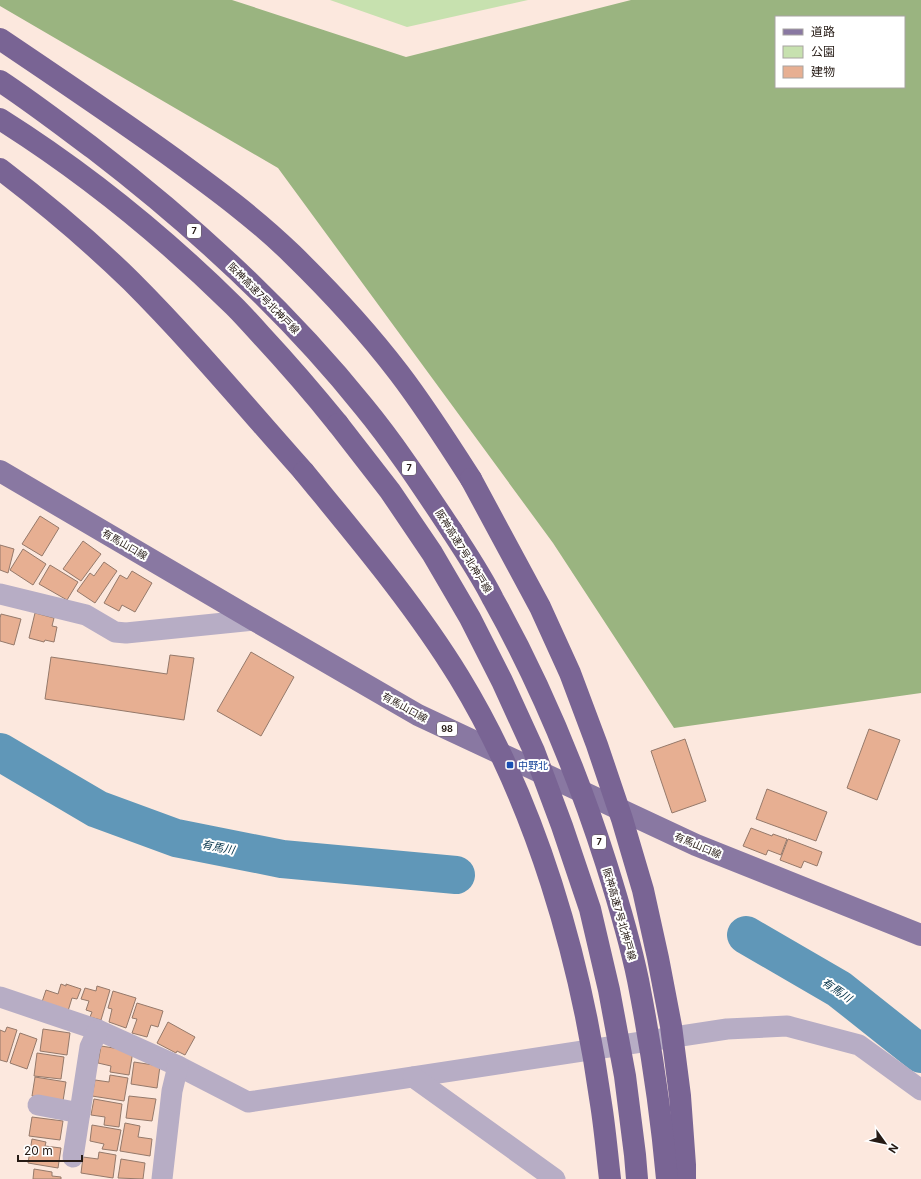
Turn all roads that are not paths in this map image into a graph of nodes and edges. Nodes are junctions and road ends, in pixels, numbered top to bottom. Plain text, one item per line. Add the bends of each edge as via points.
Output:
1 (0, 39) edge
2 (0, 81) edge
3 (0, 119) edge
4 (0, 169) edge
5 (0, 471) edge
6 (0, 594) edge
7 (254, 620) junction
8 (921, 935) edge
9 (0, 997) edge
10 (98, 1030) junction
11 (178, 1066) junction
12 (413, 1077) junction
13 (921, 1090) edge
14 (38, 1105) dead end
15 (80, 1113) junction
16 (73, 1157) dead end
17 (162, 1179) edge
18 (555, 1179) edge
19 (610, 1179) edge
20 (637, 1179) edge
21 (667, 1179) edge
22 (685, 1179) edge

1 - 22 highway, bridge via 203,179 292,254 365,331 399,373 471,479 540,607 570,673 622,819 643,890 671,1026 680,1096
2 - 21 highway, 阪神高速7号北神戸線 / 7, bridge via 41,108 114,164 183,220 252,284 365,407 452,531 493,598 527,662 559,736 587,806 616,895 637,978 654,1067
3 - 20 highway, bridge via 98,187 168,244 235,306 338,424 390,491 432,553 470,618 534,752 590,909 625,1076
4 - 19 highway, bridge via 76,230 174,325 304,472 409,605 458,676 493,737 524,806 550,878 588,1024
5 - 7 main road, 有馬山口線 / 98
6 - 7 street via 86,615 115,632
7 - 8 main road, 有馬山口線 / 98 via 418,715 696,845
9 - 10 street
10 - 11 street
10 - 15 street via 90,1047
11 - 12 street via 248,1102
11 - 17 street via 172,1091
12 - 13 street via 727,1029 787,1026 859,1044
12 - 18 street
14 - 15 street
15 - 16 street

